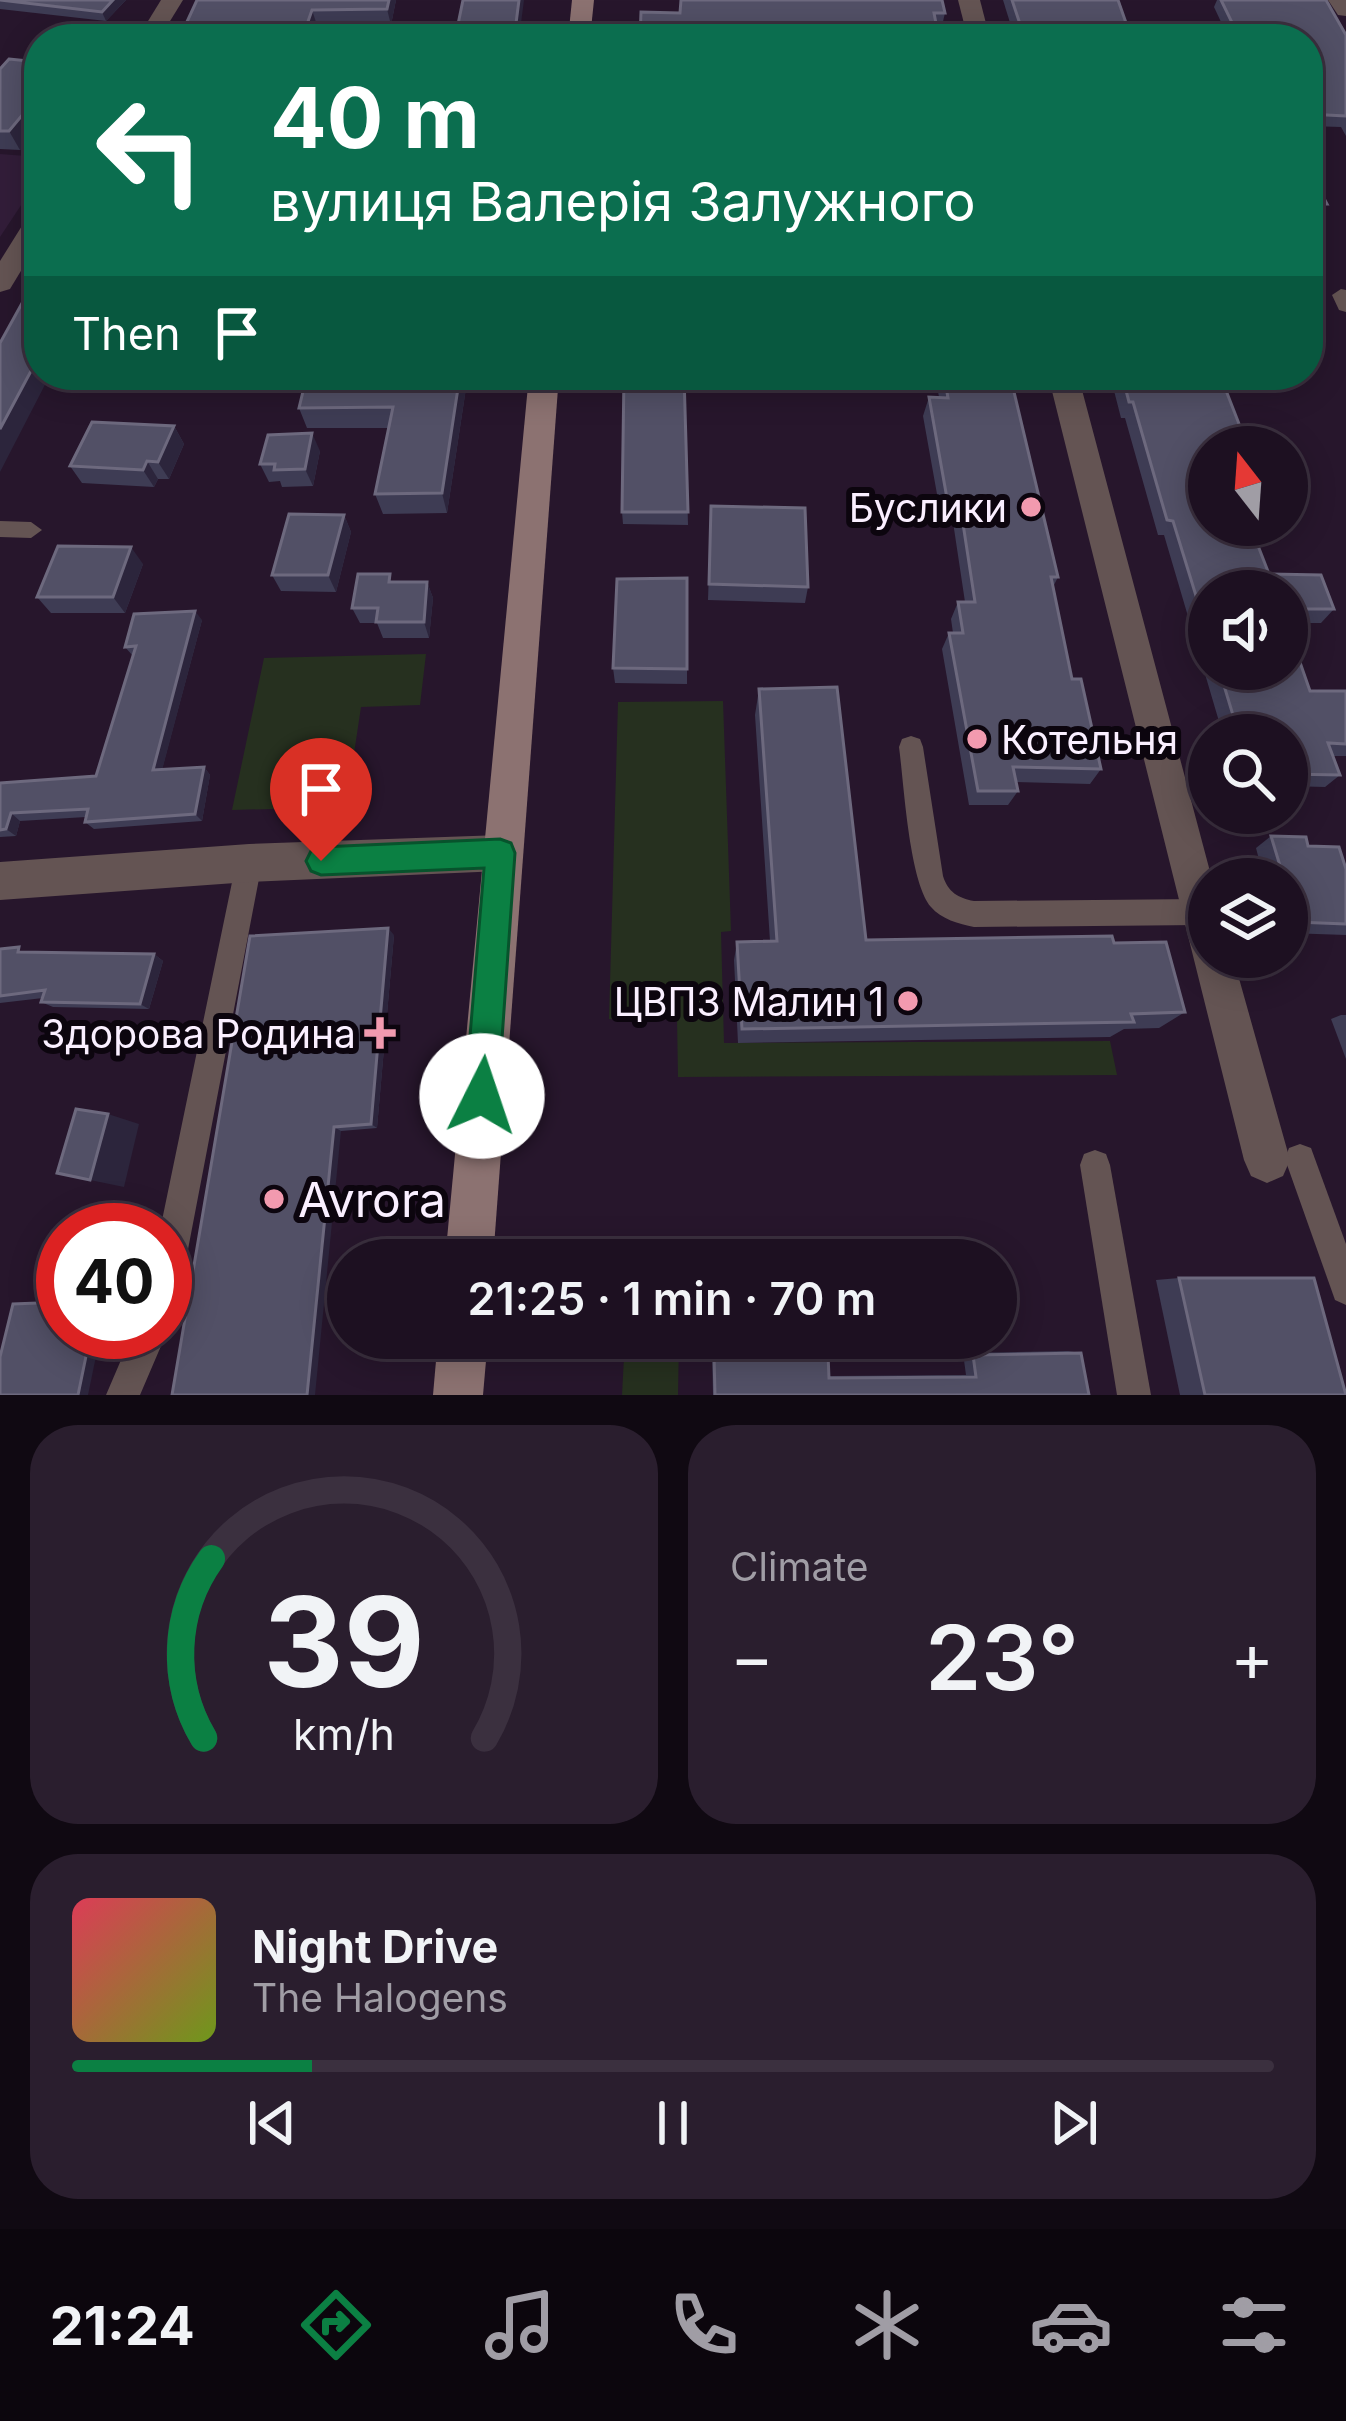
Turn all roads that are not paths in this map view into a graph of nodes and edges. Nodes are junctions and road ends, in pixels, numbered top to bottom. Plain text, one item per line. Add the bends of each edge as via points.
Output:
1 (1340, 0) edge
2 (1346, 10) edge
3 (24, 244) edge
4 (0, 283) edge
5 (543, 390) edge
6 (1067, 390) edge
7 (0, 529) edge
8 (31, 530) dead end
9 (911, 747) dead end
10 (500, 853) junction
11 (249, 863) junction
12 (1188, 865) edge
13 (0, 881) edge
14 (1188, 927) edge
15 (1219, 978) edge
16 (1284, 1160) joint
17 (1095, 1165) dead end
18 (181, 1203) edge
19 (471, 1239) edge
20 (1346, 1289) edge
21 (138, 1359) edge
22 (461, 1359) edge
23 (123, 1395) edge
24 (458, 1395) edge
25 (1134, 1395) edge

1 - 2 street
3 - 4 street
5 - 10 street
6 - 12 street
7 - 8 lane
9 - 14 lane via 930,876 952,910
10 - 11 street
10 - 19 street
11 - 13 street
11 - 18 lane
15 - 16 street
16 - 20 lane
17 - 25 lane
21 - 23 lane
22 - 24 street

